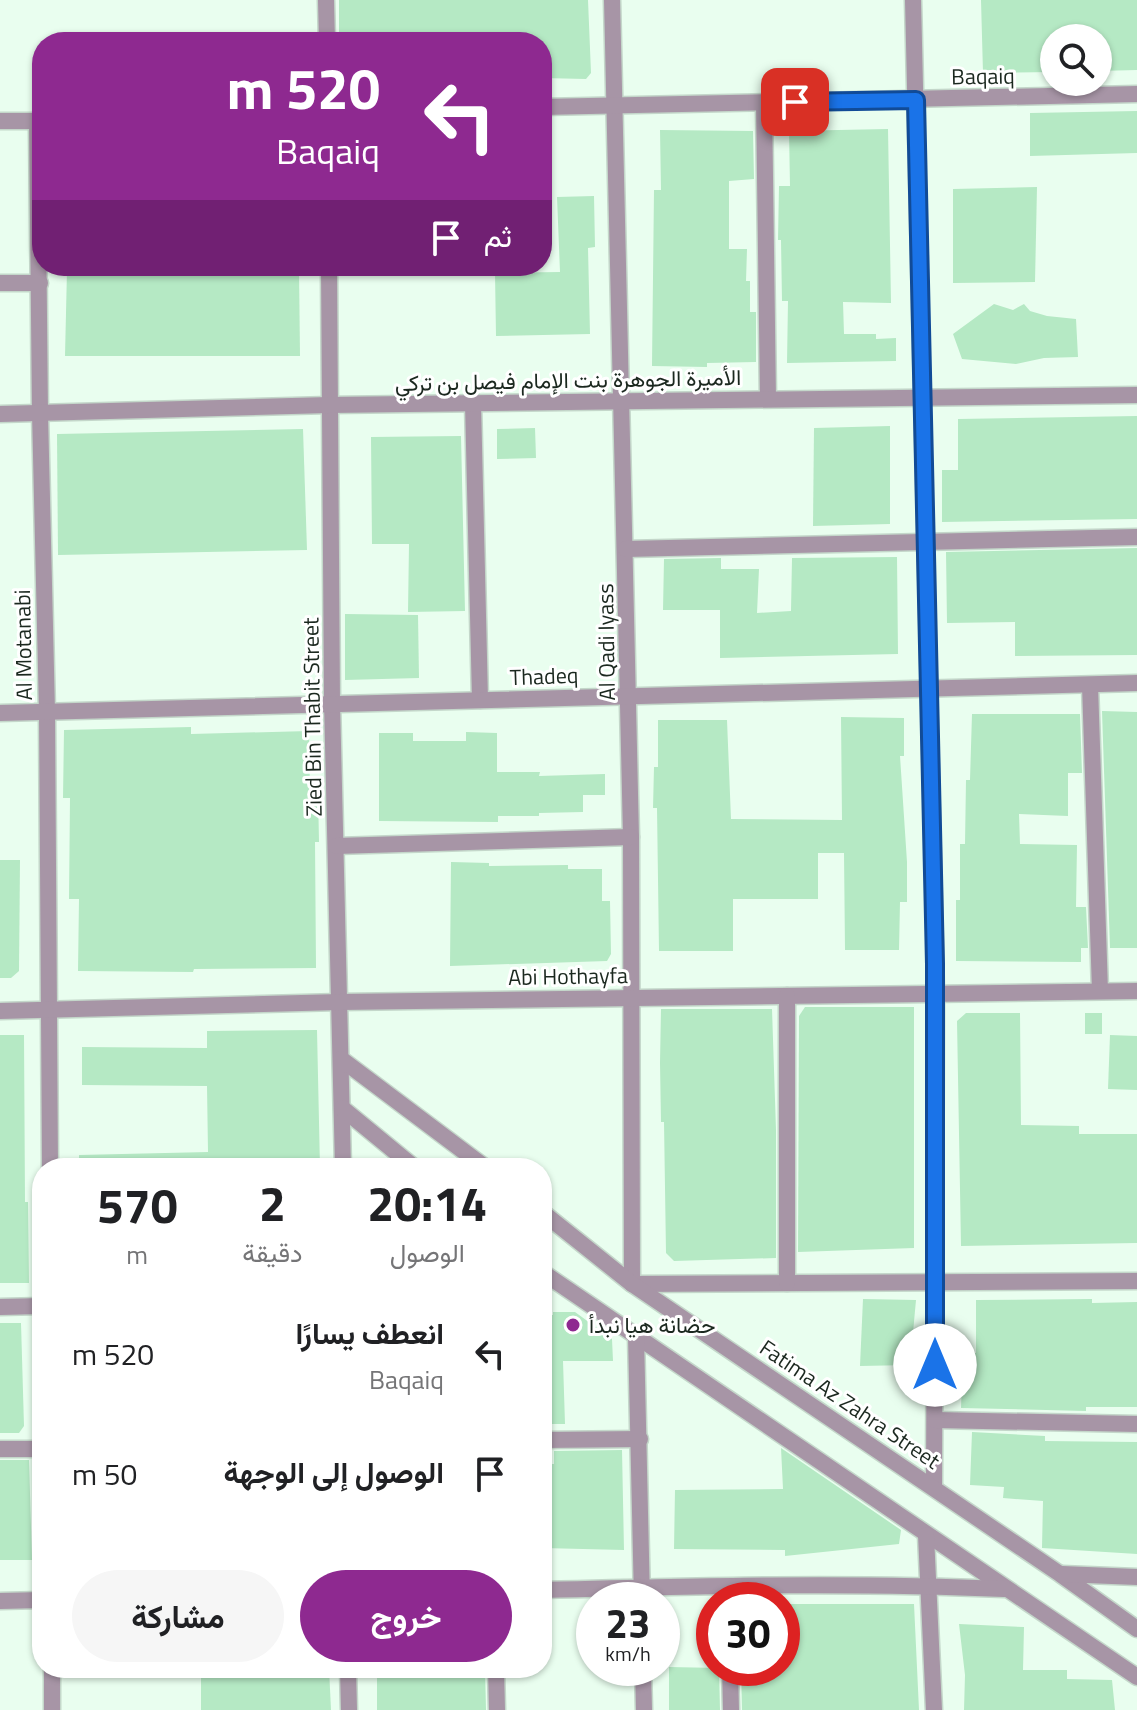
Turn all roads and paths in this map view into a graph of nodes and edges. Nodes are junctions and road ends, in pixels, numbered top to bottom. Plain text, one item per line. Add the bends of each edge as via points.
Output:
1 (326, 0) edge
2 (612, 0) edge
3 (913, 0) edge
4 (327, 32) edge
5 (1137, 94) edge
6 (916, 100) junction
7 (764, 102) junction
8 (613, 105) junction
9 (552, 107) edge
10 (0, 121) edge
11 (32, 121) edge
12 (40, 276) edge
13 (329, 276) edge
14 (0, 283) edge
15 (40, 283) junction
16 (1137, 395) edge
17 (922, 397) junction
18 (768, 399) junction
19 (622, 401) junction
20 (473, 403) junction
21 (329, 405) junction
22 (40, 413) junction
23 (0, 414) edge
24 (1137, 537) edge
25 (925, 542) junction
26 (626, 549) junction
27 (1137, 683) edge
28 (1090, 685) junction
29 (930, 689) junction
30 (629, 695) junction
31 (480, 700) junction
32 (332, 702) junction
33 (47, 712) junction
34 (0, 713) edge
35 (631, 837) junction
36 (336, 846) junction
37 (1100, 991) junction
38 (1137, 991) edge
39 (936, 994) junction
40 (787, 996) junction
41 (632, 997) junction
42 (340, 1002) junction
43 (50, 1010) junction
44 (0, 1011) edge
45 (341, 1059) junction
46 (342, 1108) junction
47 (50, 1158) edge
48 (343, 1158) edge
49 (403, 1158) edge
50 (473, 1158) edge
51 (552, 1220) edge
52 (552, 1279) edge
53 (1137, 1281) edge
54 (787, 1283) junction
55 (935, 1283) junction
56 (632, 1284) junction
57 (32, 1306) edge
58 (0, 1307) edge
59 (636, 1336) junction
60 (935, 1420) junction
61 (1137, 1424) edge
62 (640, 1439) junction
63 (552, 1440) edge
64 (0, 1449) edge
65 (32, 1449) edge
66 (934, 1487) junction
67 (926, 1535) junction
68 (1060, 1574) junction
69 (1137, 1577) edge
70 (642, 1582) edge
71 (929, 1586) junction
72 (1007, 1589) junction
73 (552, 1590) edge
74 (800, 1590) edge
75 (576, 1591) edge
76 (32, 1600) edge
77 (0, 1601) edge
78 (1137, 1629) edge
79 (1137, 1677) edge
80 (52, 1678) edge
81 (348, 1678) edge
82 (496, 1678) edge
83 (643, 1686) edge
84 (730, 1686) edge
85 (52, 1710) edge
86 (349, 1710) edge
87 (497, 1710) edge
88 (644, 1710) edge
89 (731, 1710) edge
90 (934, 1710) edge

1 - 4 street
2 - 8 street, Al Qadi Iyass
3 - 6 street
5 - 6 street, Baqaiq
6 - 7 street, Baqaiq
6 - 17 street
7 - 8 street, Baqaiq
7 - 18 street
8 - 9 street, Baqaiq
8 - 19 street, Al Qadi Iyass
10 - 11 street
12 - 15 street, Al Motanabi
13 - 21 street, Zied Bin Thabit Street
14 - 15 street
15 - 22 street, Al Motanabi
16 - 17 street, الأميرة الجوهرة بنت الإمام فيصل بن تركي
17 - 18 street, الأميرة الجوهرة بنت الإمام فيصل بن تركي
17 - 25 street
18 - 19 street, الأميرة الجوهرة بنت الإمام فيصل بن تركي
19 - 20 street, الأميرة الجوهرة بنت الإمام فيصل بن تركي
19 - 26 street, Al Qadi Iyass
20 - 21 street, الأميرة الجوهرة بنت الإمام فيصل بن تركي
20 - 31 street
21 - 22 street, الأميرة الجوهرة بنت الإمام فيصل بن تركي
21 - 32 street, Zied Bin Thabit Street
22 - 23 street, الأميرة الجوهرة بنت الإمام فيصل بن تركي
22 - 33 street, Al Motanabi
24 - 25 street
25 - 26 street
25 - 29 street
26 - 30 street, Al Qadi Iyass
27 - 28 street, Thadeq
28 - 29 street, Thadeq
28 - 37 street
29 - 30 street, Thadeq
29 - 39 street
30 - 31 street, Thadeq
30 - 35 street, Al Qadi Iyass
31 - 32 street, Thadeq
32 - 33 street, Thadeq
32 - 36 street, Zied Bin Thabit Street
33 - 34 street, Thadeq
33 - 43 street, Al Motanabi
35 - 36 street
35 - 41 street, Al Qadi Iyass
36 - 42 street, Zied Bin Thabit Street
37 - 38 street, Abi Hothayfa
37 - 39 street, Abi Hothayfa
39 - 40 street, Abi Hothayfa
39 - 55 street
40 - 41 street, Abi Hothayfa
40 - 54 street
41 - 42 street, Abi Hothayfa
41 - 56 street, Al Qadi Iyass
42 - 43 street, Abi Hothayfa
42 - 45 street, Zied Bin Thabit Street
43 - 44 street, Abi Hothayfa
43 - 47 street, Al Motanabi
45 - 46 street, Zied Bin Thabit Street
45 - 50 street
46 - 48 street, Zied Bin Thabit Street
46 - 49 street
51 - 56 street, Fatima Az Zahra Street
52 - 59 street
53 - 55 street
54 - 55 street
54 - 56 street
55 - 60 street
56 - 66 street, Fatima Az Zahra Street
57 - 58 street
59 - 62 street
59 - 67 street
60 - 61 street
60 - 66 street
62 - 63 street
62 - 70 street
64 - 65 street
66 - 68 street, Fatima Az Zahra Street
67 - 71 street
67 - 72 street
68 - 69 street
68 - 78 street, Fatima Az Zahra Street
71 - 72 street
71 - 74 street
71 - 90 street
72 - 79 street
73 - 75 street
76 - 77 street
80 - 85 street
81 - 86 street
82 - 87 street
83 - 88 street
84 - 89 street

